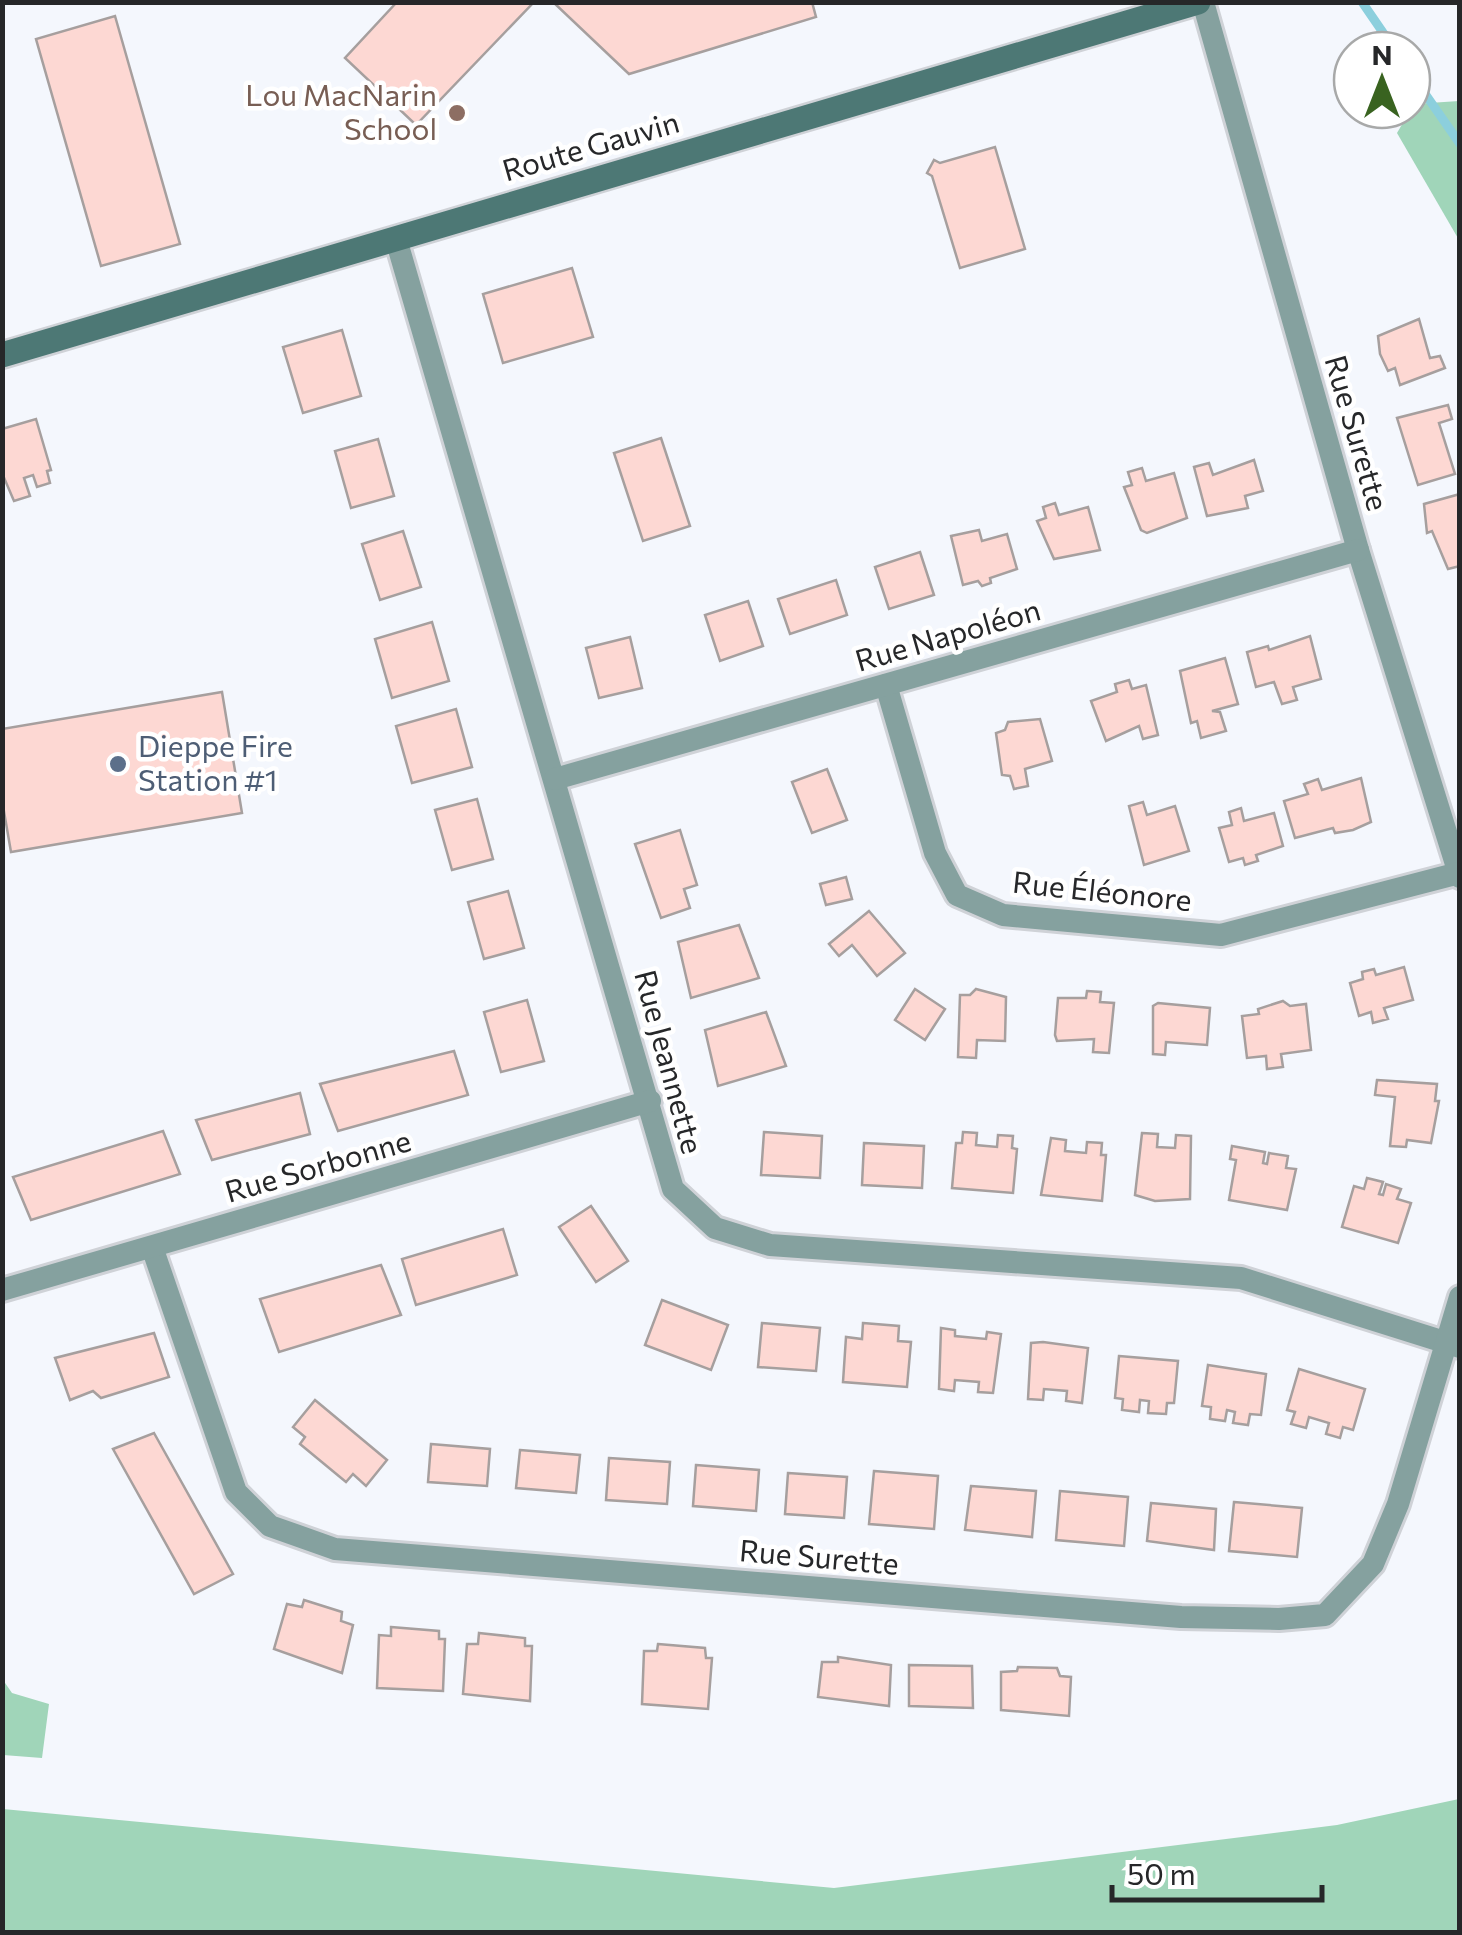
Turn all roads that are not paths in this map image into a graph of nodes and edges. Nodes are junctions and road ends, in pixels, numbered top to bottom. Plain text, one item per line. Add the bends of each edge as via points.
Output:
1 (1200, 2) edge
2 (396, 238) junction
3 (2, 354) edge
4 (1358, 550) junction
5 (886, 685) junction
6 (555, 779) junction
7 (1459, 875) edge
8 (650, 1101) junction
9 (152, 1247) junction
10 (2, 1290) edge
11 (1460, 1298) edge
12 (1453, 1344) edge

1 - 2 street, Route Gauvin
1 - 4 street, Rue Surette
2 - 3 street, Route Gauvin
2 - 6 street, Rue Jeannette
4 - 5 street, Rue Napoléon
4 - 7 street, Rue Surette
5 - 6 street, Rue Napoléon
5 - 7 street, Rue Éléonore via 935,854 957,895 1003,915 1221,935
6 - 8 street, Rue Jeannette
8 - 9 street, Rue Sorbonne
8 - 12 street, Rue Jeannette via 673,1190 715,1228 770,1245 1241,1278
9 - 10 street, Rue Sorbonne
9 - 12 street, Rue Surette via 236,1492 270,1526 335,1549 1182,1616 1325,1615 1373,1564
11 - 12 street, Rue Surette

